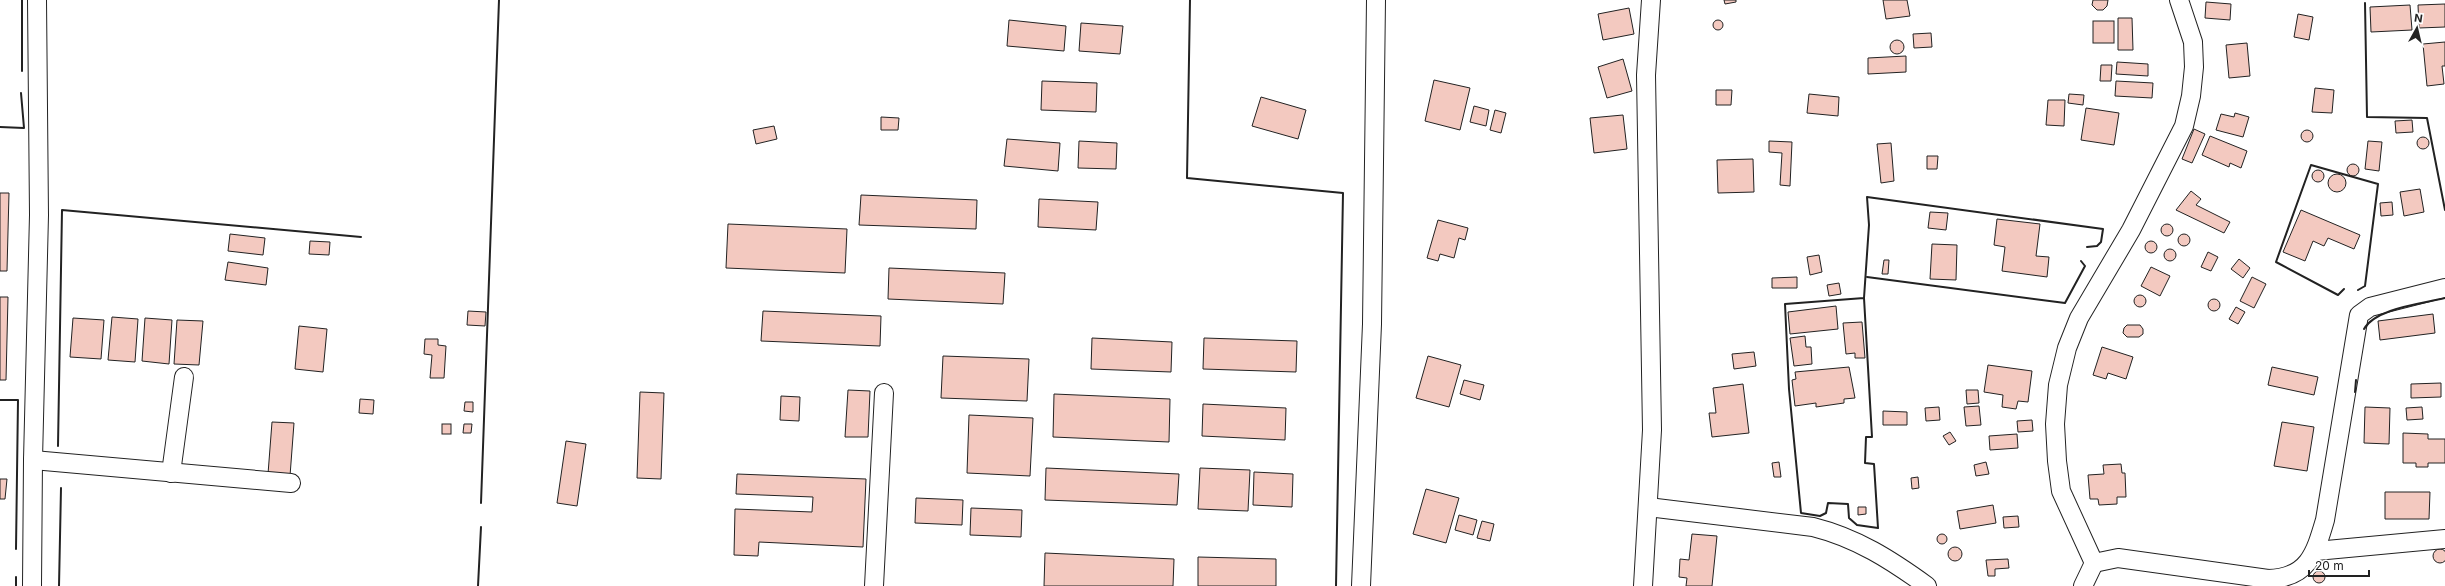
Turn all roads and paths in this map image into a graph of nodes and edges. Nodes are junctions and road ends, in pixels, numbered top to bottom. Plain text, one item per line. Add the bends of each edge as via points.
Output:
1 (37, 0) edge
2 (1376, 0) edge
3 (1651, 0) edge
4 (2179, 0) edge
5 (2445, 288) edge
6 (184, 377) dead end
7 (884, 393) dead end
8 (33, 460) junction
9 (171, 473) junction
10 (291, 483) dead end
11 (1648, 507) junction
12 (2445, 539) edge
13 (2316, 551) junction
14 (2094, 564) junction
15 (32, 586) edge
16 (874, 586) edge
17 (1361, 586) edge
18 (1643, 586) edge
19 (1927, 586) edge
20 (2083, 586) edge

1 - 8 street via 39,215
2 - 17 street via 1372,324
3 - 11 street via 1646,75 1652,430
4 - 14 street via 2193,42 2194,67 2184,126 2140,214 2079,318 2067,348 2058,384 2055,424 2062,491
5 - 13 street via 2370,306 2359,315 2325,520
6 - 9 street
7 - 16 street
8 - 9 street
8 - 15 street
9 - 10 street
11 - 18 street
11 - 19 street via 1813,527 1838,534 1876,550
12 - 13 street
13 - 14 street via 2298,572 2283,579 2118,558
14 - 20 street

